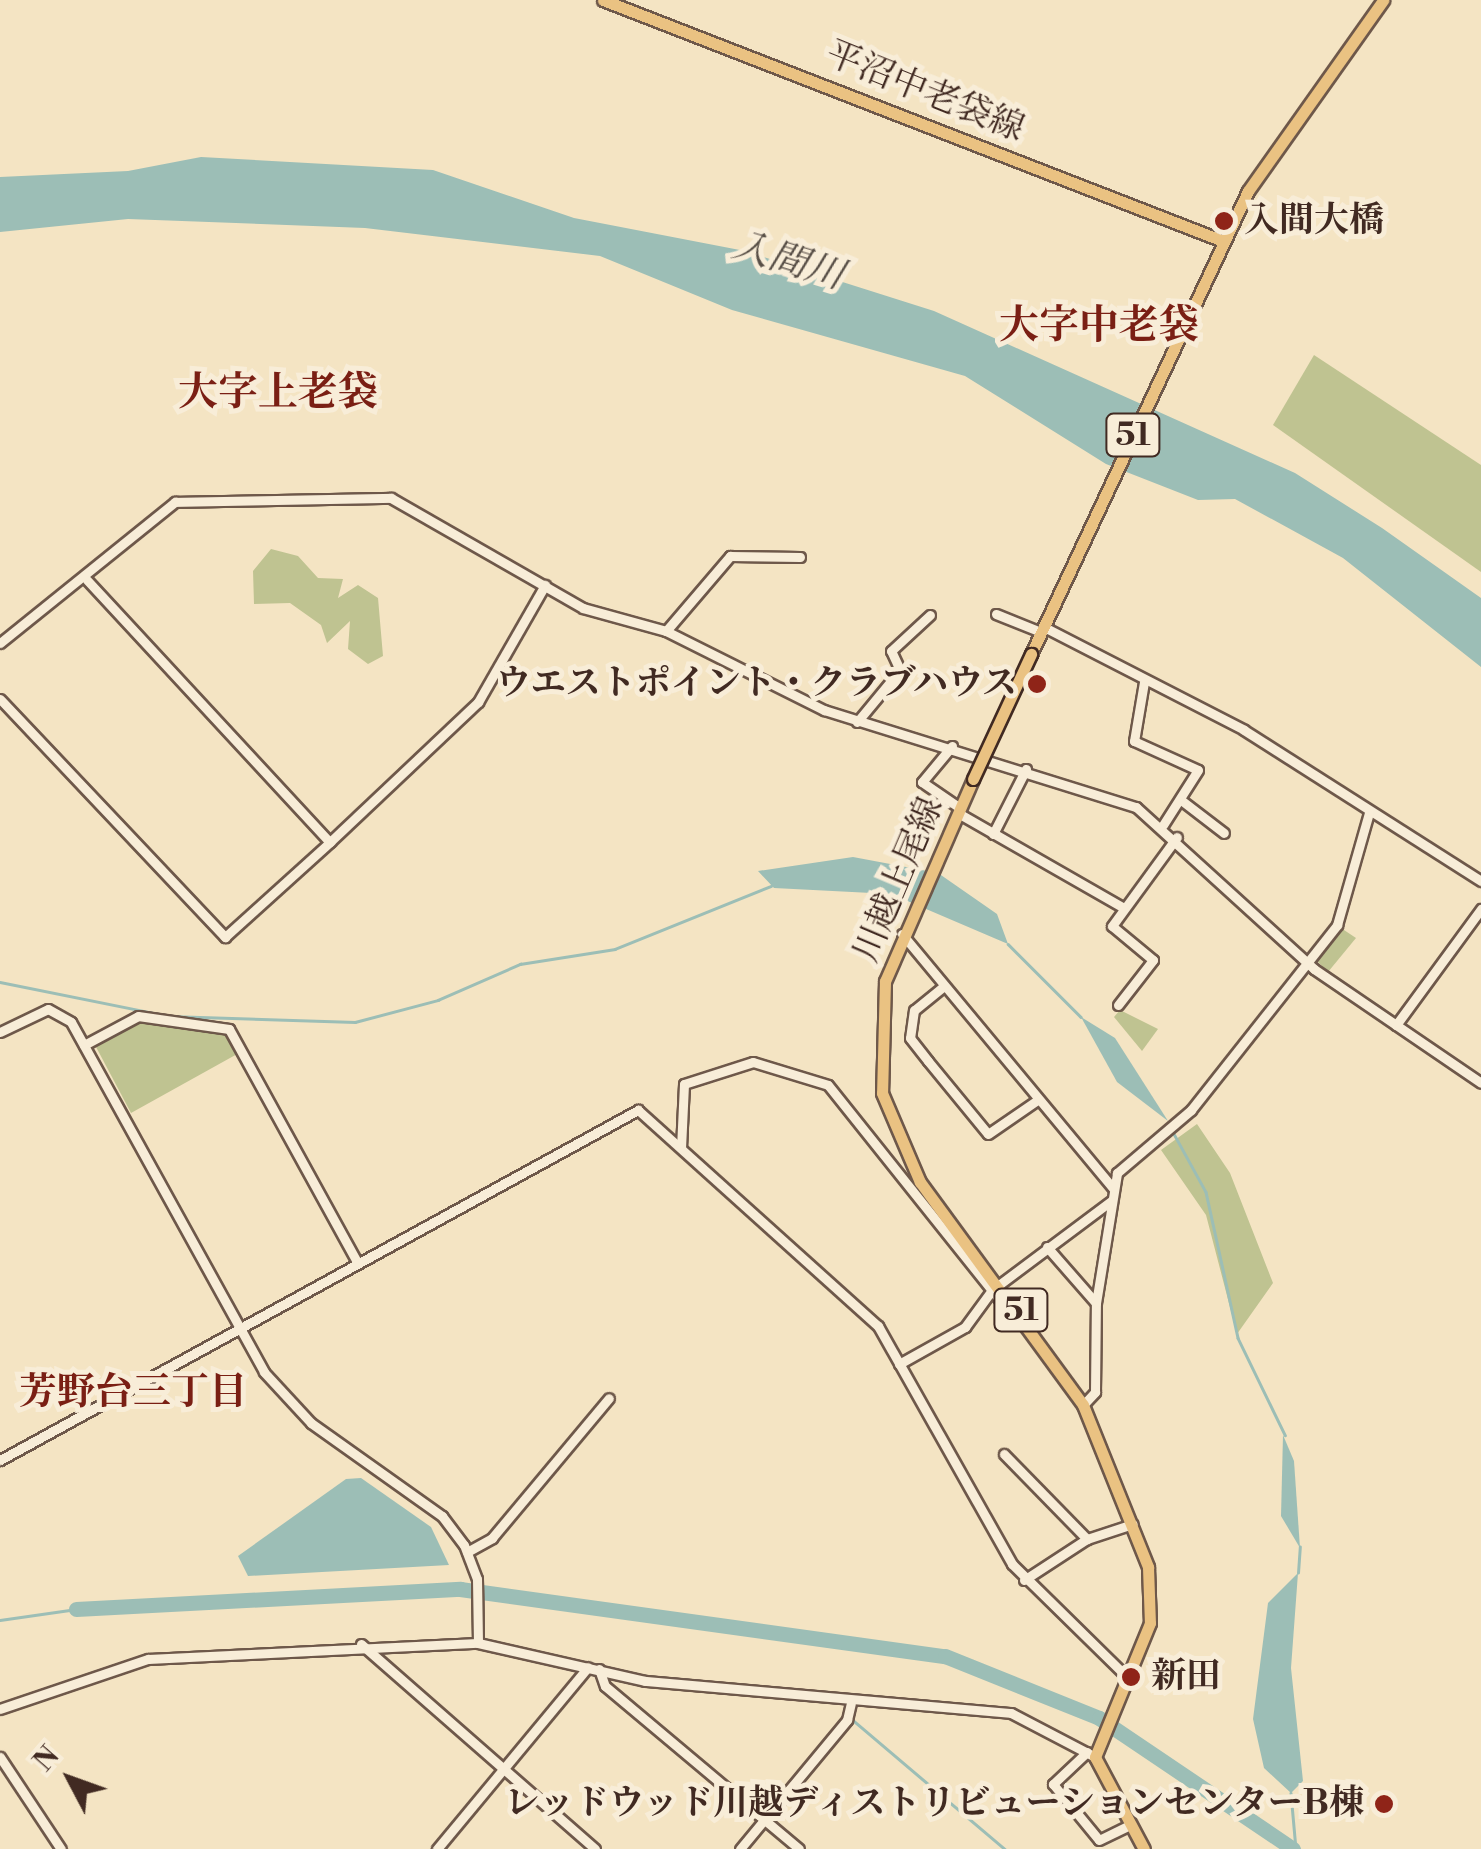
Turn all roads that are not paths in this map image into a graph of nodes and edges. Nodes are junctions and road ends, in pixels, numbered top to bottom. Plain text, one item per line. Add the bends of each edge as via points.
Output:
1 (603, 0) edge
2 (1383, 0) edge
3 (1220, 246) junction
4 (1236, 247) dead end
5 (800, 557) dead end
6 (87, 580) junction
7 (545, 585) junction
8 (996, 614) dead end
9 (930, 615) dead end
10 (1044, 626) junction
11 (666, 630) junction
12 (0, 643) edge
13 (1144, 682) junction
14 (2, 706) edge
15 (857, 722) junction
16 (952, 746) junction
17 (1026, 769) junction
18 (1181, 800) junction
19 (959, 810) junction
20 (1369, 812) junction
21 (1163, 825) junction
22 (1224, 833) dead end
23 (993, 834) junction
24 (1177, 837) junction
25 (330, 842) junction
26 (1481, 881) edge
27 (1124, 908) junction
28 (1481, 909) edge
29 (902, 934) junction
30 (1306, 961) junction
31 (944, 986) junction
32 (1118, 1005) dead end
33 (1396, 1025) junction
34 (0, 1032) edge
35 (84, 1044) junction
36 (1481, 1082) edge
37 (1036, 1101) junction
38 (681, 1148) junction
39 (1113, 1188) junction
40 (1111, 1201) junction
41 (1047, 1247) junction
42 (356, 1260) junction
43 (996, 1287) junction
44 (1096, 1303) junction
45 (239, 1328) junction
46 (899, 1364) junction
47 (609, 1398) dead end
48 (1083, 1405) junction
49 (1004, 1454) dead end
50 (0, 1460) edge
51 (1133, 1524) junction
52 (1087, 1539) junction
53 (467, 1552) junction
54 (1024, 1580) junction
55 (478, 1643) junction
56 (361, 1644) junction
57 (594, 1668) junction
58 (1126, 1676) junction
59 (851, 1702) junction
60 (0, 1709) edge
61 (1091, 1755) junction
62 (0, 1757) edge
63 (503, 1771) junction
64 (765, 1820) junction
65 (1130, 1825) junction
66 (61, 1849) edge
67 (437, 1849) edge
68 (594, 1849) edge
69 (740, 1849) edge
70 (799, 1849) edge
71 (1144, 1849) edge

1 - 3 main road, 平沼中老袋線
2 - 3 main road, 川越上尾線 / 51 via 1273,147
3 - 4 street
3 - 10 main road, 川越上尾線 / 51
5 - 11 street via 730,556
6 - 7 street via 175,502 330,494 397,500
6 - 12 street
6 - 25 street
7 - 11 street via 599,615
7 - 25 street via 478,702
8 - 10 street
9 - 15 street via 891,651 900,670
10 - 13 street
10 - 19 main road, 川越上尾線 / 51, bridge
11 - 15 street
13 - 18 street via 1134,742 1198,770
13 - 20 street via 1244,730
14 - 25 street via 225,937
15 - 16 street
16 - 17 street
16 - 19 street via 922,782
17 - 21 street via 1126,802
17 - 23 street
18 - 21 street
18 - 22 street
19 - 23 street
19 - 29 main road, 川越上尾線 / 51
20 - 26 street
20 - 30 street via 1337,925
21 - 24 street
23 - 27 street
24 - 27 street
24 - 30 street
27 - 32 street via 1112,929 1153,960
28 - 33 street
29 - 31 street
29 - 43 main road, 川越上尾線 / 51 via 878,1023 887,1112 920,1182
30 - 33 street
30 - 39 street via 1191,1110 1124,1161
31 - 37 street
31 - 37 street via 914,1010 910,1038 988,1134
33 - 36 street
34 - 35 street via 54,1008
35 - 42 street via 138,1016 230,1029
35 - 45 street
37 - 39 street
38 - 42 street via 633,1110
38 - 43 street via 684,1084 753,1062 828,1085
38 - 46 street via 878,1326
39 - 40 street
40 - 41 street
40 - 44 street
41 - 43 street
41 - 44 street
42 - 45 street
43 - 46 street via 965,1327
43 - 48 main road, 川越上尾線 / 51 via 1031,1324
44 - 48 street via 1095,1392
45 - 50 street
45 - 53 street via 290,1404 442,1516
46 - 54 street
47 - 53 street via 492,1538
48 - 51 main road, 川越上尾線 / 51
49 - 52 street
51 - 52 street
51 - 58 main road, 川越上尾線 / 51 via 1153,1599
52 - 54 street
53 - 55 street via 477,1582
54 - 58 street
55 - 56 street
55 - 57 street
56 - 60 street via 148,1659
56 - 63 street
57 - 59 street
57 - 63 street
57 - 64 street via 605,1686
58 - 61 main road, 川越上尾線 / 51
59 - 61 street via 1011,1713
59 - 64 street via 848,1720
61 - 65 main road
61 - 65 street via 1053,1784 1099,1840
62 - 66 street
63 - 67 street
63 - 68 street
64 - 69 street
64 - 70 street
65 - 71 main road

